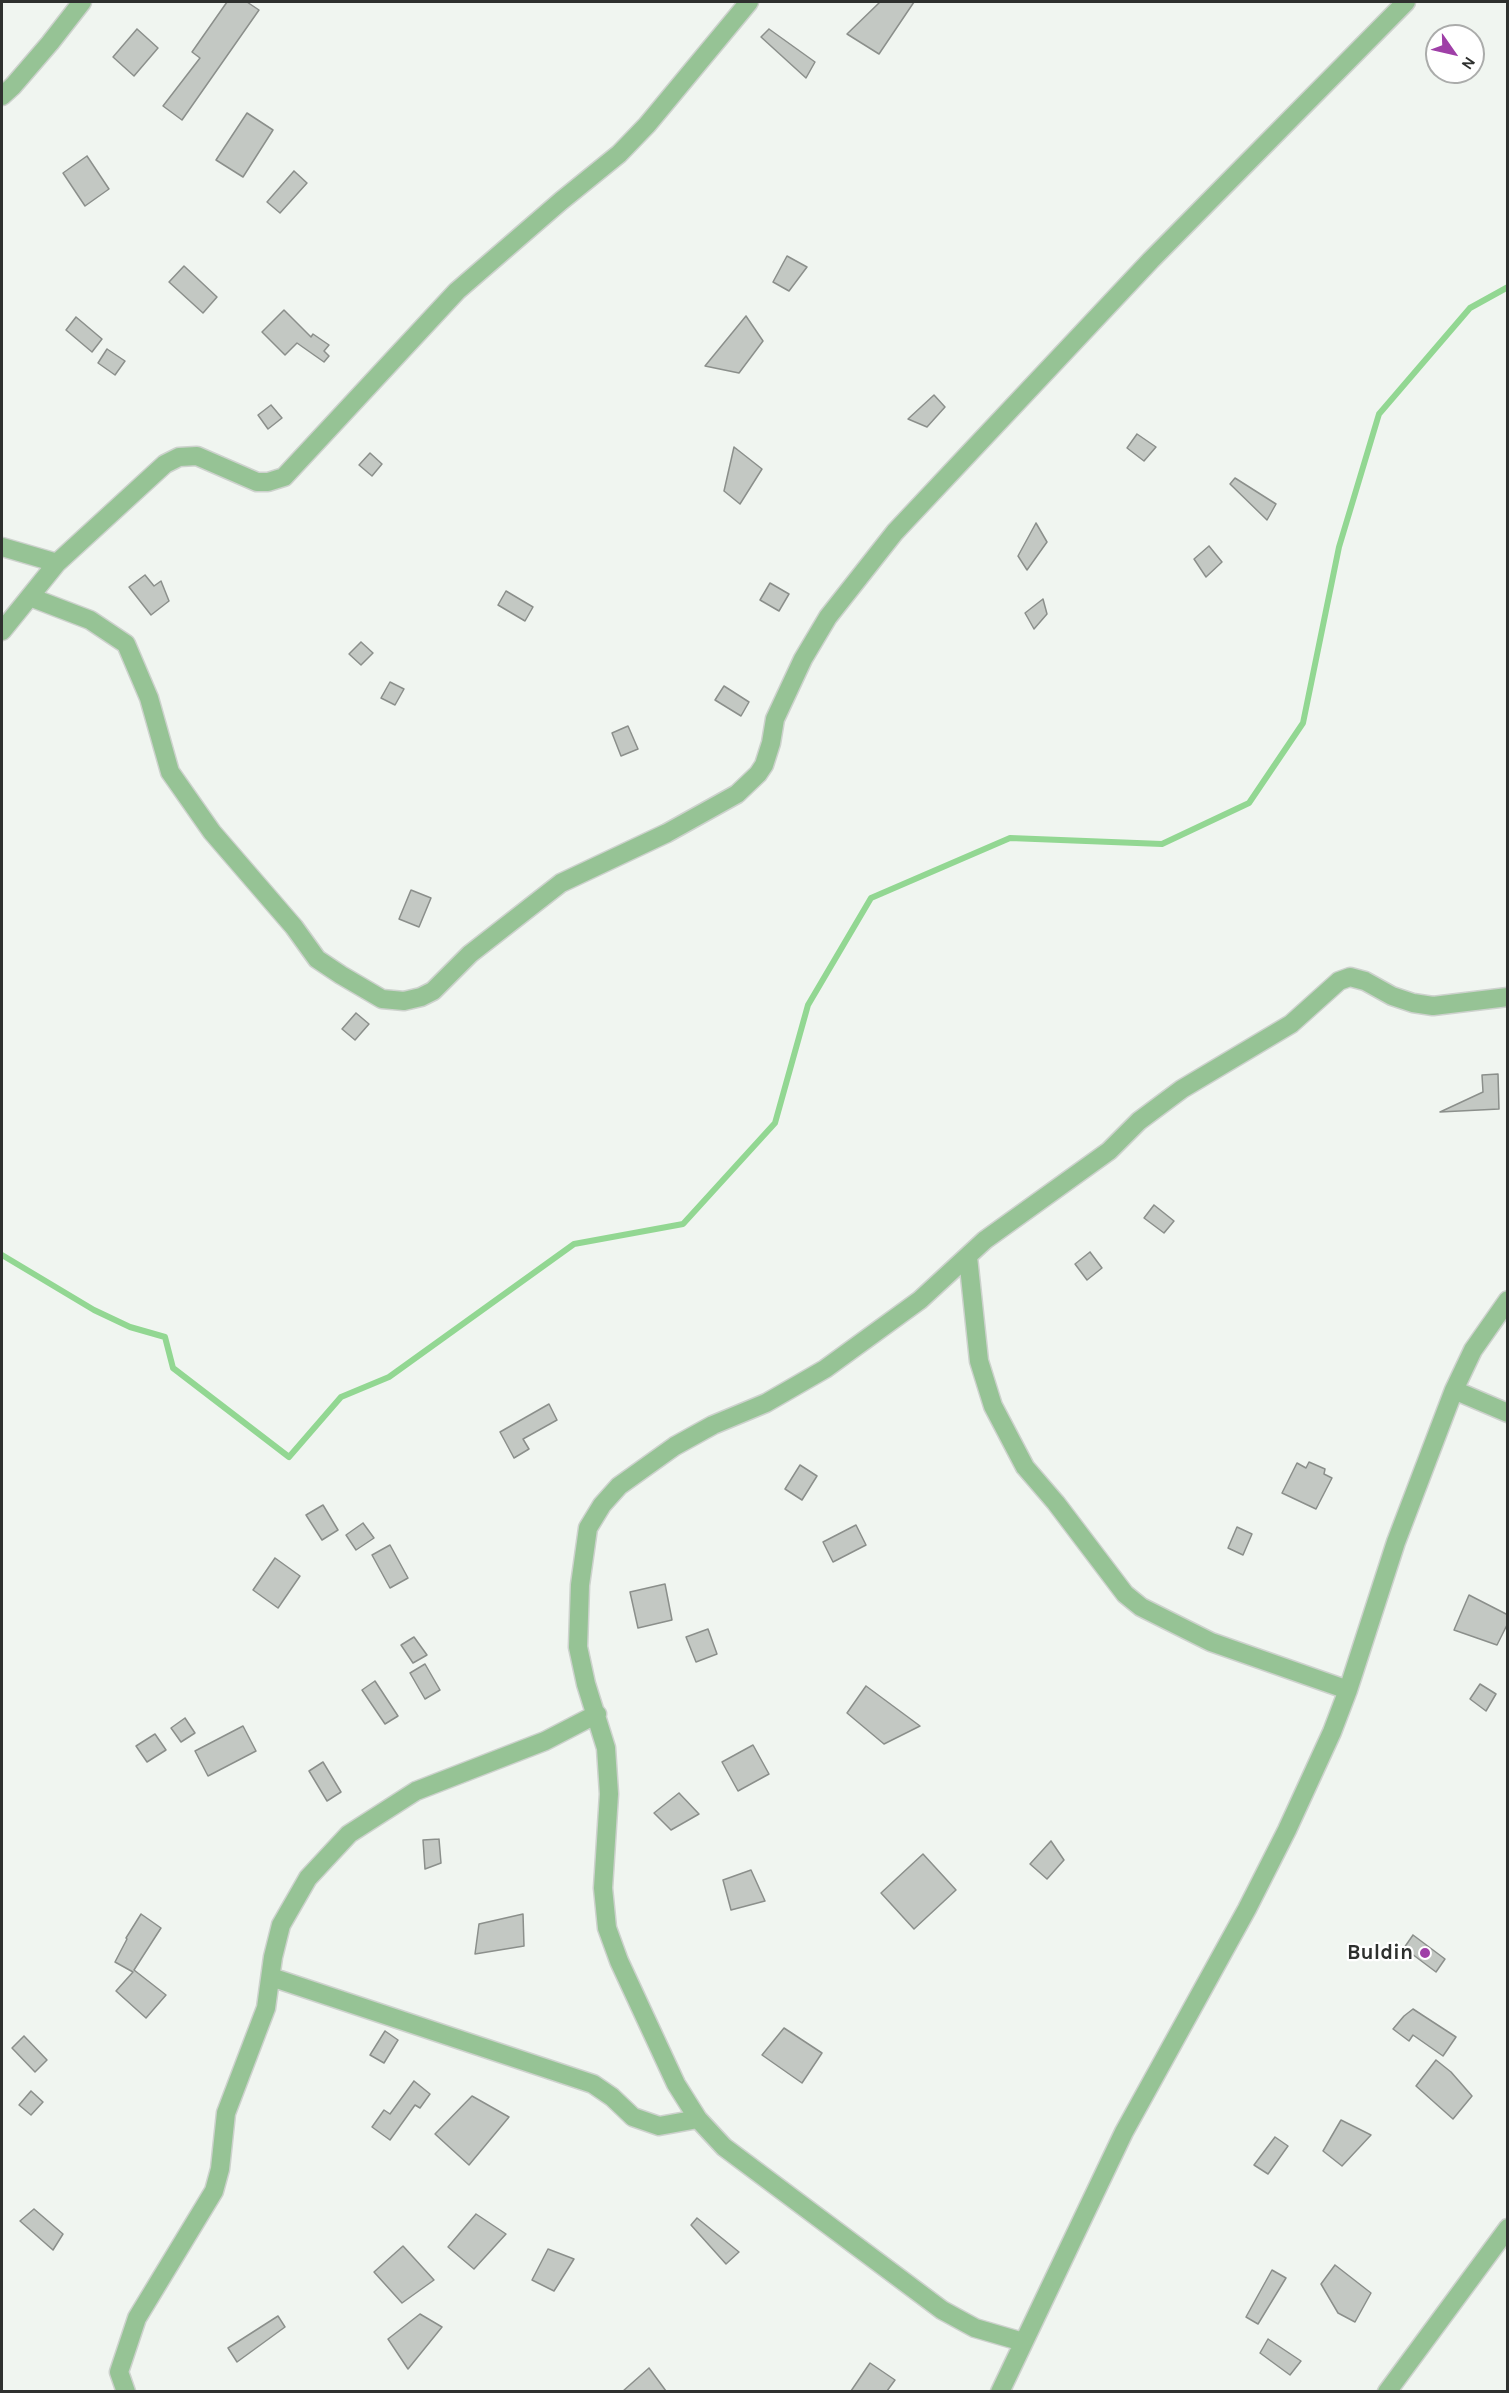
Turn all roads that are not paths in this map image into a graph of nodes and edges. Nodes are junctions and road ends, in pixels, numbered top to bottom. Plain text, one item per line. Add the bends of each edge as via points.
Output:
1 (82, 2) edge
2 (748, 2) edge
3 (1406, 2) edge
4 (2, 96) edge
5 (2, 547) edge
6 (57, 563) junction
7 (30, 597) junction
8 (2, 631) edge
9 (1508, 997) edge
10 (968, 1257) junction
11 (1508, 1300) edge
12 (1454, 1390) junction
13 (1508, 1413) edge
14 (1348, 1690) junction
15 (597, 1714) junction
16 (271, 1977) junction
17 (698, 2119) junction
18 (1508, 2228) edge
19 (1023, 2342) junction
20 (126, 2391) edge
21 (1000, 2391) edge
22 (1387, 2391) edge

1 - 4 street
2 - 6 street via 619,154 457,291 284,477 257,482 197,456 179,457 165,464
3 - 7 street via 1151,260 895,532 828,617 803,659 776,719 758,774 737,794 667,833 561,883 421,997 392,1002 382,999 317,959 212,832 171,772 149,698 126,644 90,620
5 - 6 street
6 - 7 street
7 - 8 street
9 - 10 street via 1433,1006 1392,996 1350,977 1339,981 1291,1024 1182,1089 1139,1121 1109,1151 985,1240
10 - 14 street via 979,1361 993,1406 1025,1467 1125,1594 1140,1607 1211,1642
10 - 15 street via 920,1300 825,1369 766,1403 675,1446 619,1486 602,1505 588,1528 580,1585 578,1647
11 - 12 street via 1473,1350
12 - 13 street
12 - 14 street via 1383,1581
14 - 19 street via 1269,1868 1124,2132
15 - 16 street via 545,1741 416,1791 349,1834 308,1878 281,1924
15 - 17 street via 606,1748 609,1794 603,1888 607,1928 676,2084
16 - 17 street via 593,2085 633,2117 659,2126
16 - 20 street via 257,2036 226,2113 214,2191 136,2318 119,2372
17 - 19 street via 724,2147 942,2310 975,2328
18 - 22 street
19 - 21 street

